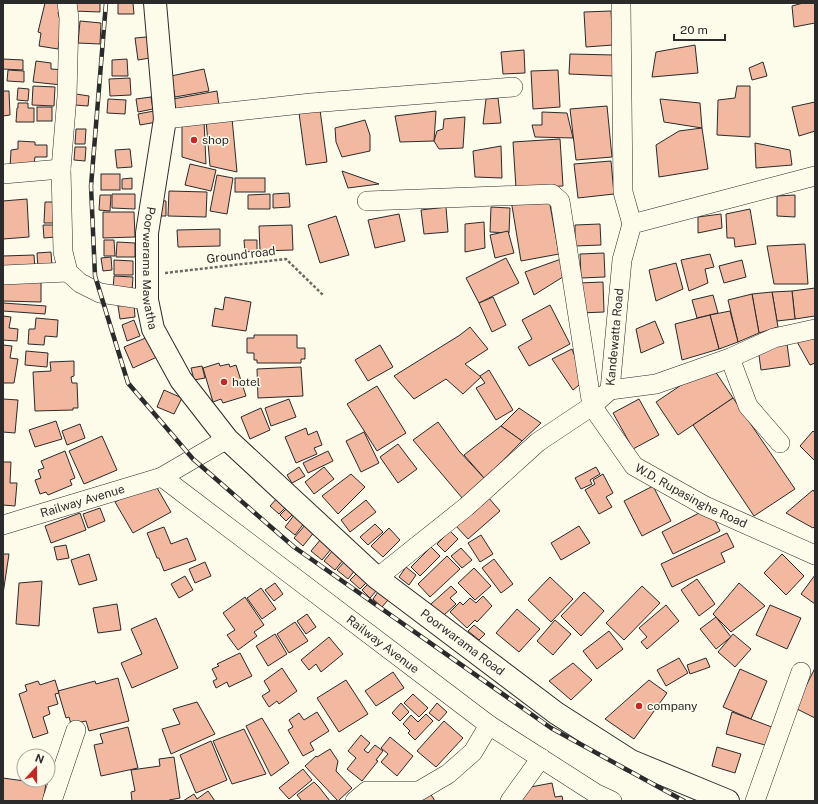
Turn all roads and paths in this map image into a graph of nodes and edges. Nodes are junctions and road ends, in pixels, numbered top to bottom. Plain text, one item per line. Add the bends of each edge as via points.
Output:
1 (67, 3) edge
2 (155, 3) edge
3 (621, 5) dead end
4 (513, 86) dead end
5 (165, 119) junction
6 (61, 169) junction
7 (3, 174) edge
8 (815, 176) edge
9 (367, 201) dead end
10 (632, 224) junction
11 (68, 272) junction
12 (3, 275) edge
13 (147, 275) junction
14 (323, 295) dead end
15 (147, 300) junction
16 (815, 329) edge
17 (730, 358) junction
18 (610, 390) junction
19 (592, 406) junction
20 (227, 439) junction
21 (780, 443) dead end
22 (162, 477) junction
23 (3, 525) edge
24 (812, 549) edge
25 (378, 578) junction
26 (801, 672) dead end
27 (489, 725) junction
28 (76, 730) dead end
29 (541, 758) junction
30 (587, 795) edge
31 (52, 801) edge
32 (355, 801) edge
33 (510, 801) edge
34 (612, 801) edge
35 (728, 801) edge
36 (755, 801) edge

1 - 6 street via 68,96
2 - 5 main road, Poorwarama Mawatha
3 - 10 street via 623,192
4 - 5 street via 311,103
5 - 13 main road, Poorwarama Mawatha via 147,233
6 - 7 street
6 - 11 street via 63,252
8 - 10 street
9 - 19 street via 552,194 560,201
10 - 18 street, Kandewatta Road via 622,260
11 - 12 street
11 - 15 street via 80,283 100,293
13 - 14 path, Ground road via 286,259
13 - 15 main road, Poorwarama Mawatha
15 - 20 main road, Poorwarama Mawatha via 153,328 181,380
16 - 17 street via 774,338
17 - 18 street via 656,384
17 - 21 street via 748,406
18 - 19 street, Kandewatta Road
19 - 24 street, W.D. Rupasinghe Road via 634,466 705,506
19 - 25 street, Kandewatta Road via 538,442 466,506
20 - 22 street, Railway Avenue
20 - 25 main road, Poorwarama Road
22 - 23 street, Railway Avenue
22 - 27 street, Railway Avenue
25 - 35 main road, Poorwarama Road via 556,713 631,761
26 - 36 street
27 - 29 street, Railway Avenue
27 - 32 street via 473,752 448,774 419,791 367,791
28 - 31 street
29 - 30 street, Railway Avenue
29 - 33 street
30 - 34 street, Railway Avenue

